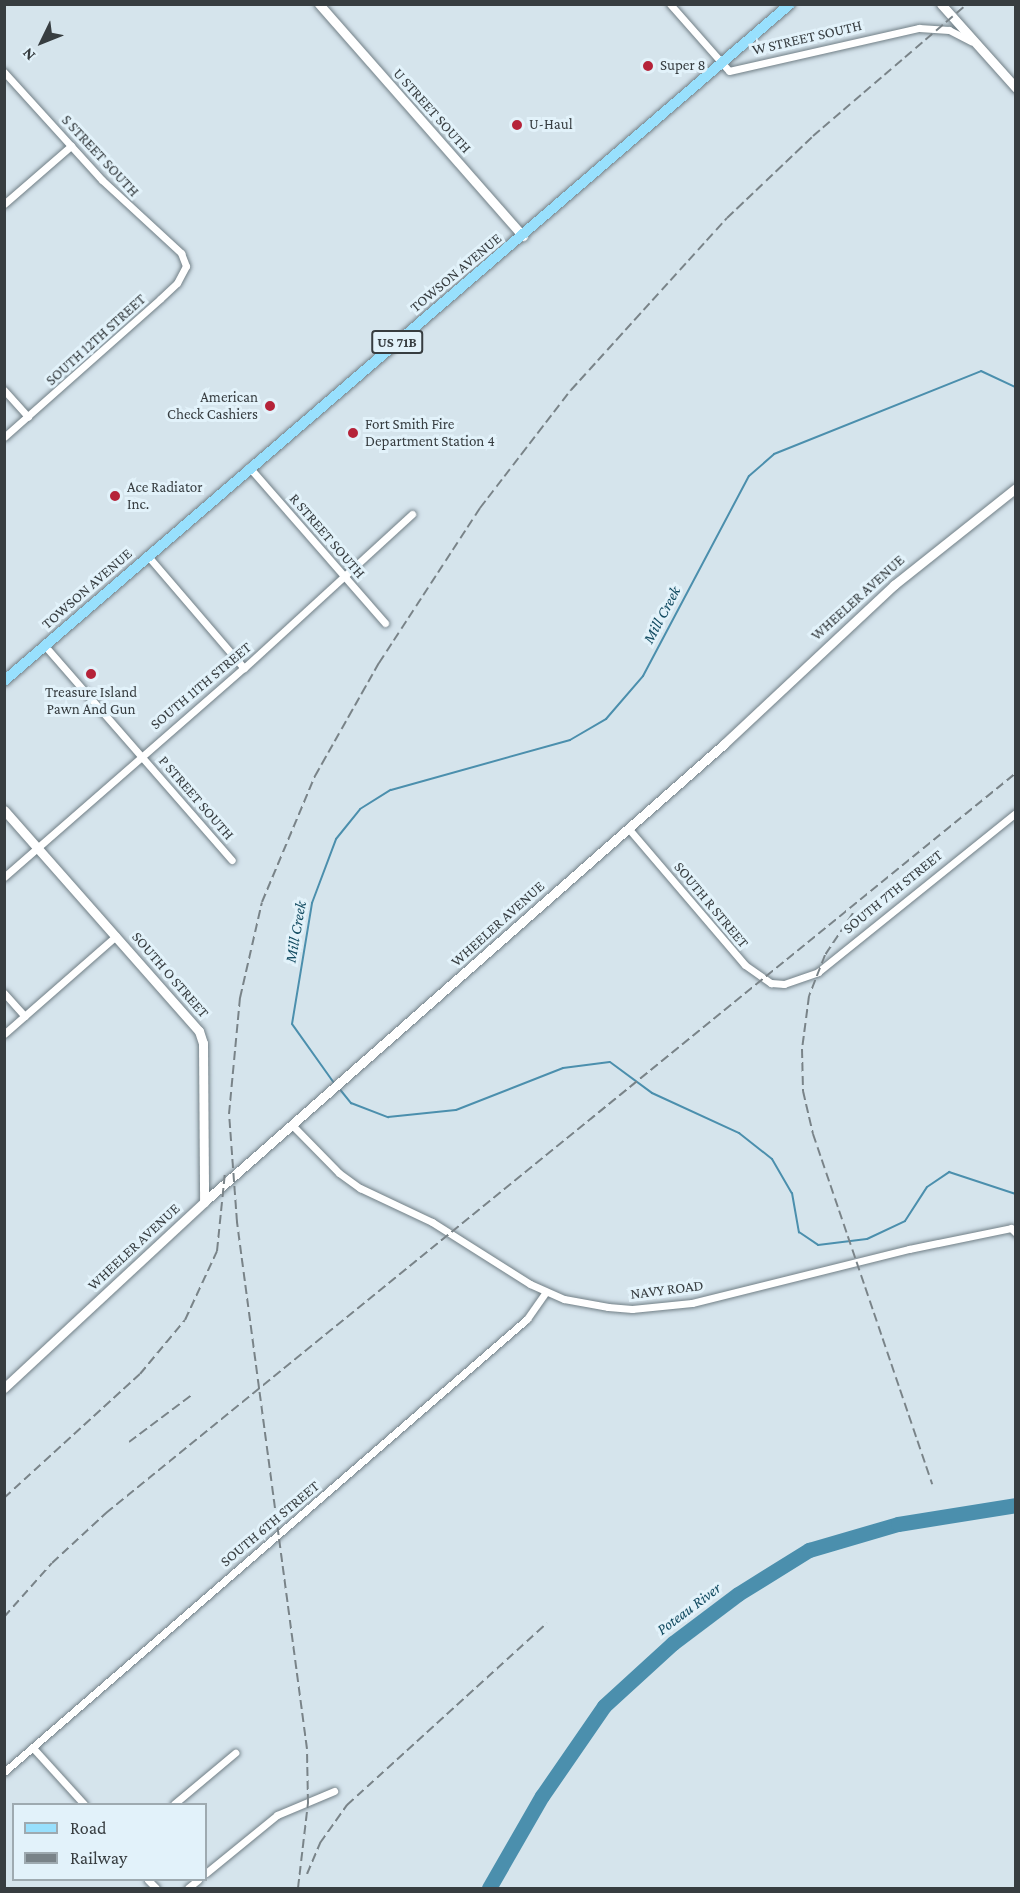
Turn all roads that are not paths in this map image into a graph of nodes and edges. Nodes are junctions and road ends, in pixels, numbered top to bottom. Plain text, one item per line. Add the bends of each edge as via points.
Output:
1 (319, 4) edge
2 (670, 4) edge
3 (790, 4) edge
4 (941, 4) edge
5 (976, 43) junction
6 (723, 64) junction
7 (4, 72) edge
8 (1016, 88) edge
9 (71, 146) junction
10 (4, 204) edge
11 (524, 236) junction
12 (181, 253) joint
13 (4, 390) edge
14 (28, 417) junction
15 (4, 437) edge
16 (249, 467) junction
17 (1016, 488) edge
18 (412, 514) dead end
19 (147, 555) junction
20 (345, 578) junction
21 (385, 623) dead end
22 (45, 646) junction
23 (244, 668) junction
24 (4, 681) edge
25 (140, 755) junction
26 (4, 810) edge
27 (1016, 813) edge
28 (628, 828) junction
29 (38, 848) junction
30 (232, 860) dead end
31 (4, 877) edge
32 (116, 936) junction
33 (784, 984) joint
34 (4, 993) edge
35 (25, 1016) junction
36 (4, 1034) edge
37 (293, 1126) junction
38 (204, 1202) junction
39 (1016, 1233) edge
40 (546, 1292) junction
41 (4, 1388) edge
42 (33, 1748) junction
43 (235, 1753) dead end
44 (4, 1772) edge
45 (334, 1791) dead end
46 (83, 1803) edge
47 (175, 1803) edge
48 (207, 1872) edge

1 - 11 main road, U STREET SOUTH
2 - 6 street
3 - 6 main road, TOWSON AVENUE / US 71B
4 - 5 main road
5 - 6 street, W STREET SOUTH via 949,30 919,28 729,71
5 - 8 main road
6 - 11 main road, TOWSON AVENUE / US 71B
7 - 9 street, S STREET SOUTH
9 - 10 street
9 - 12 street, S STREET SOUTH via 125,203
11 - 16 main road, TOWSON AVENUE / US 71B
12 - 14 street, SOUTH 12TH STREET via 186,266 177,283
13 - 14 street
14 - 15 street, SOUTH 12TH STREET
16 - 19 main road, TOWSON AVENUE / US 71B
16 - 20 street, R STREET SOUTH
17 - 28 main road, WHEELER AVENUE via 894,585
18 - 20 street, SOUTH 11TH STREET
19 - 22 main road, TOWSON AVENUE / US 71B
19 - 23 street
20 - 21 street, R STREET SOUTH
20 - 23 street, SOUTH 11TH STREET
22 - 24 main road, TOWSON AVENUE / US 71B
22 - 25 street, P STREET SOUTH
23 - 25 street, SOUTH 11TH STREET
25 - 29 street, SOUTH 11TH STREET
25 - 30 street, P STREET SOUTH
26 - 29 main road, SOUTH O STREET
27 - 33 street, SOUTH 7TH STREET via 818,972
28 - 33 street, SOUTH R STREET via 745,965 771,983
28 - 37 main road, WHEELER AVENUE
29 - 31 street, SOUTH 11TH STREET
29 - 32 main road, SOUTH O STREET
32 - 35 street
32 - 38 main road, SOUTH O STREET via 201,1037
34 - 35 street
35 - 36 street
37 - 38 main road, WHEELER AVENUE
37 - 40 street, NAVY ROAD via 351,1182 432,1222
38 - 41 main road, WHEELER AVENUE
39 - 40 street, NAVY ROAD via 1011,1228 909,1249 817,1274 659,1308 608,1307
40 - 42 street, SOUTH 6TH STREET via 527,1319
42 - 44 street, SOUTH 6TH STREET
42 - 46 street
43 - 47 street
45 - 48 street via 278,1815

